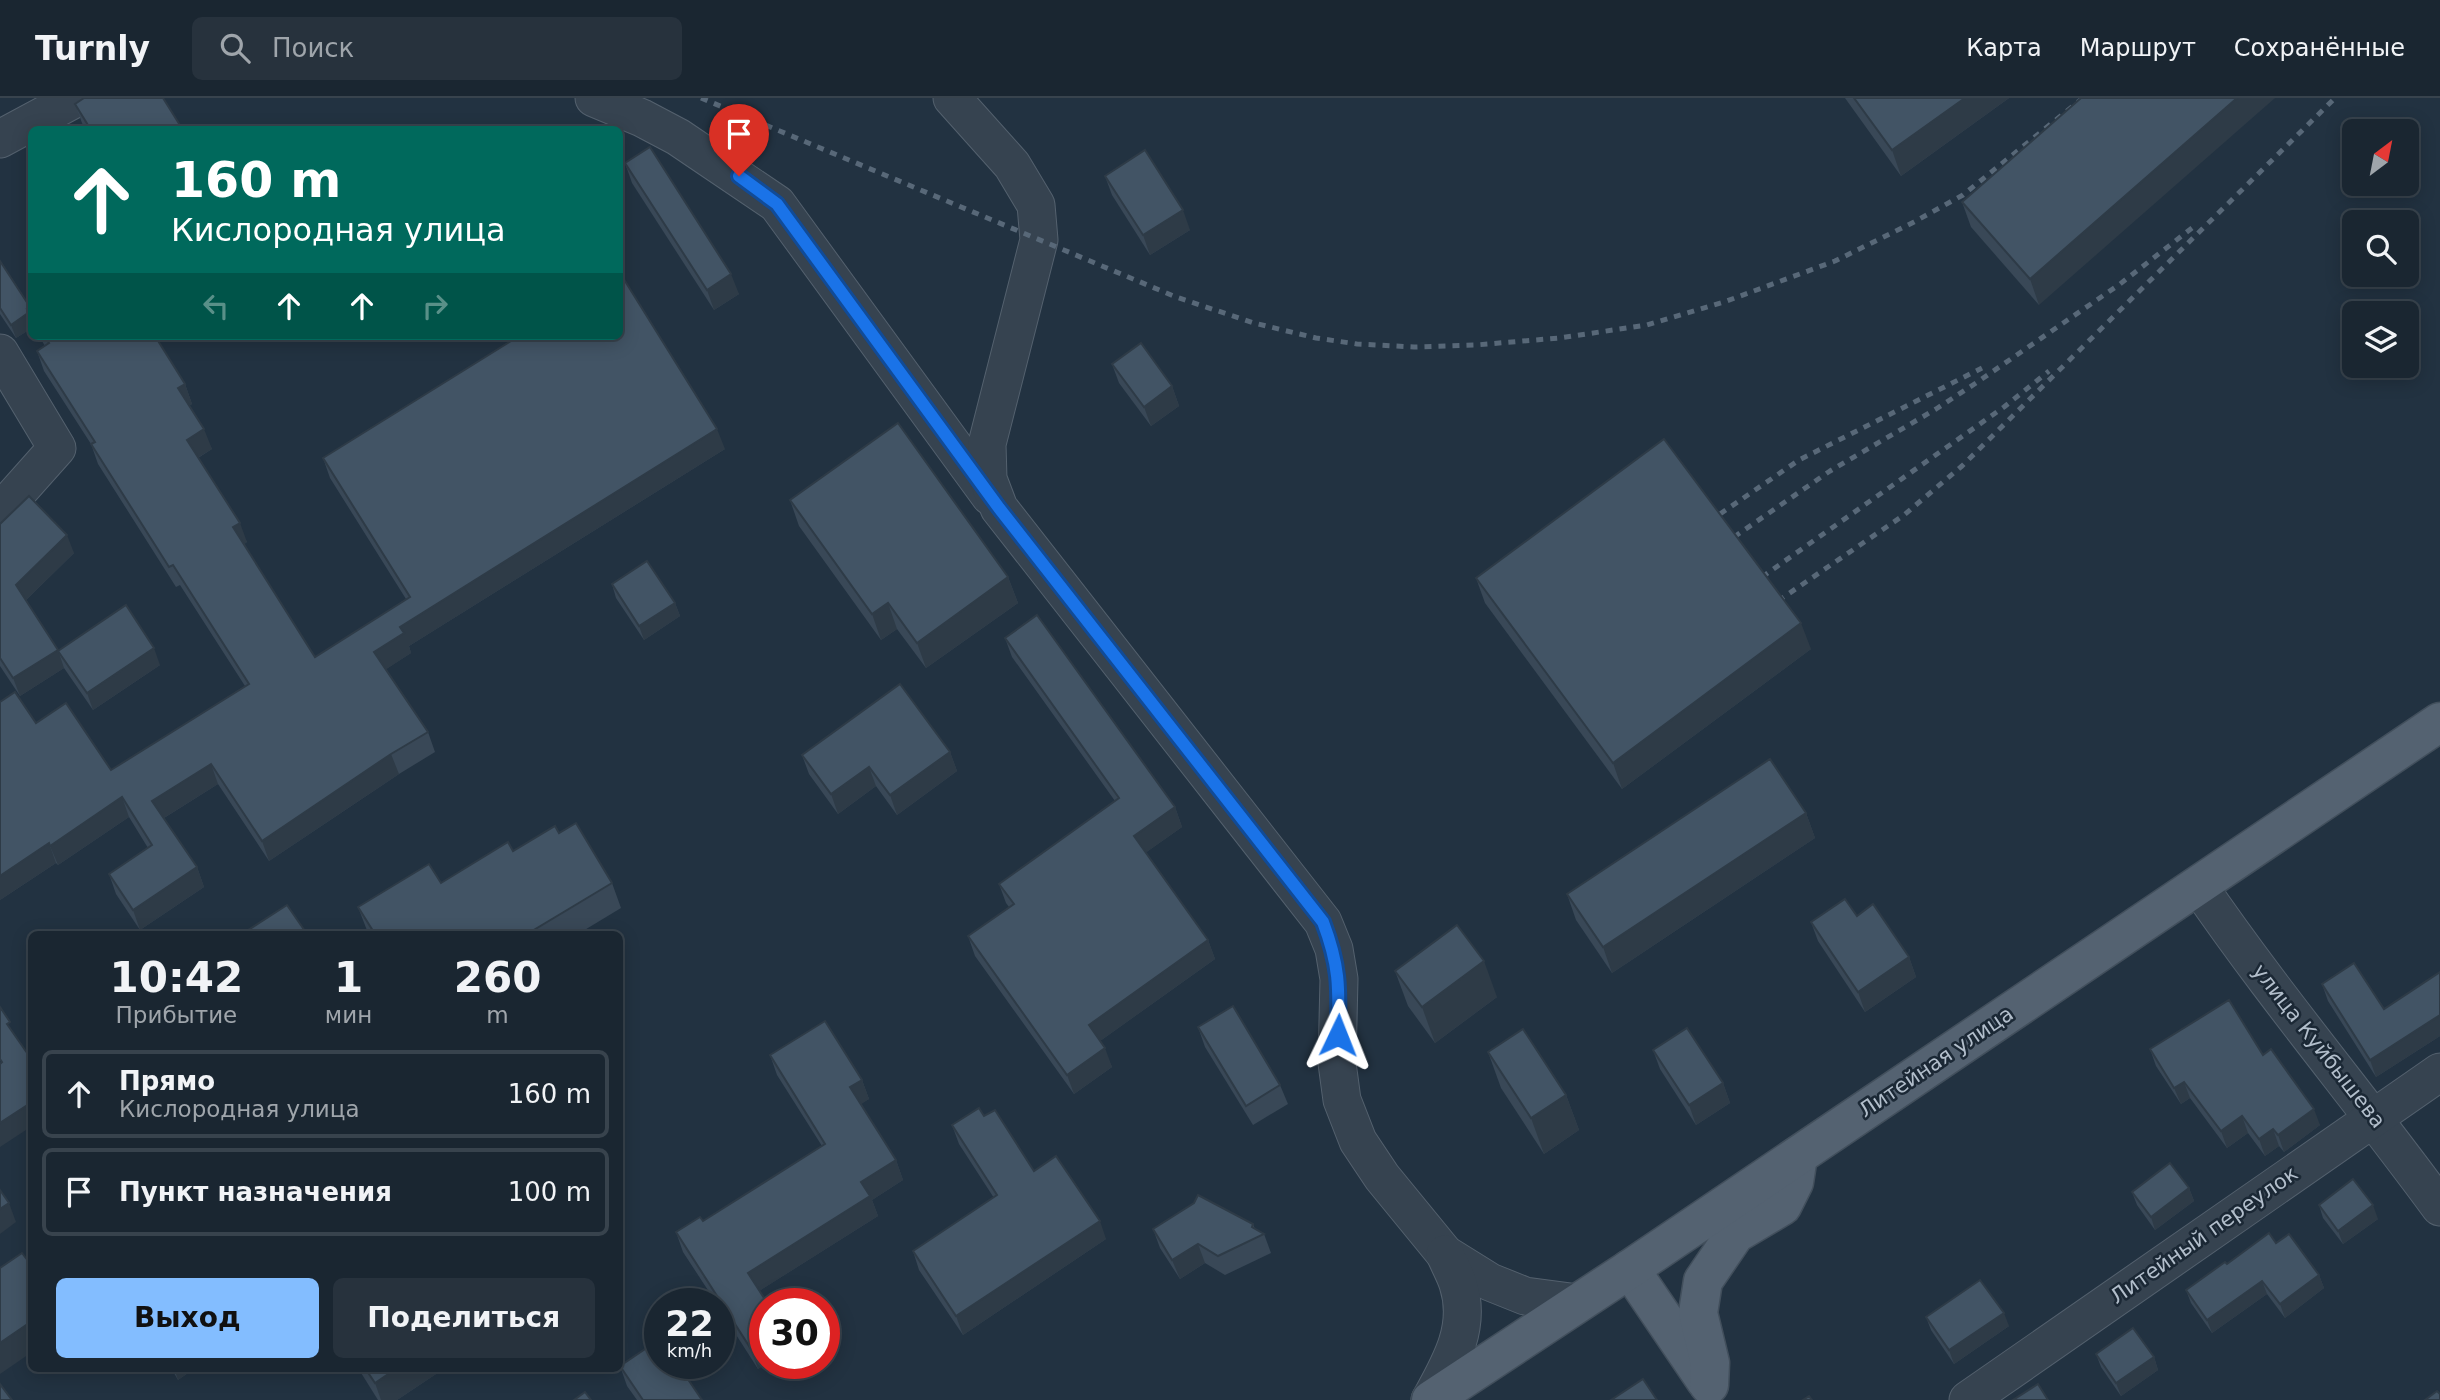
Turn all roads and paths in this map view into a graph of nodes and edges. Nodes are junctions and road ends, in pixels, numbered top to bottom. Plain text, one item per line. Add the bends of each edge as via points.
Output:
1 (76, 98) edge
2 (594, 98) edge
3 (952, 98) edge
4 (0, 139) edge
5 (0, 354) edge
6 (999, 508) junction
7 (0, 512) edge
8 (2440, 722) edge
9 (2198, 885) junction
10 (2440, 1072) edge
11 (2374, 1116) junction
12 (1798, 1156) junction
13 (2440, 1208) edge
14 (1445, 1254) junction
15 (1630, 1269) junction
16 (1578, 1303) junction
17 (1714, 1392) edge
18 (1430, 1400) edge
19 (1968, 1400) edge

1 - 4 street
2 - 6 street via 678,137 777,204
3 - 6 street via 1012,164 1036,205 1039,240 987,444 988,479
5 - 7 street via 58,448
6 - 14 street via 1323,922 1339,979 1336,1063 1342,1100 1358,1141 1382,1177
8 - 9 main road, Литейная улица
9 - 11 street, улица Куйбышева
9 - 12 main road, Литейная улица
10 - 11 street, Литейный переулок
11 - 13 street, улица Куйбышева
11 - 19 street, Литейный переулок
12 - 15 main road, Литейная улица
12 - 17 main road via 1794,1182 1782,1206 1735,1234 1703,1281 1698,1313
14 - 16 street via 1490,1282 1525,1296
14 - 18 street via 1459,1285 1461,1335
15 - 16 main road, Литейная улица
15 - 17 main road
16 - 18 main road, Литейная улица

